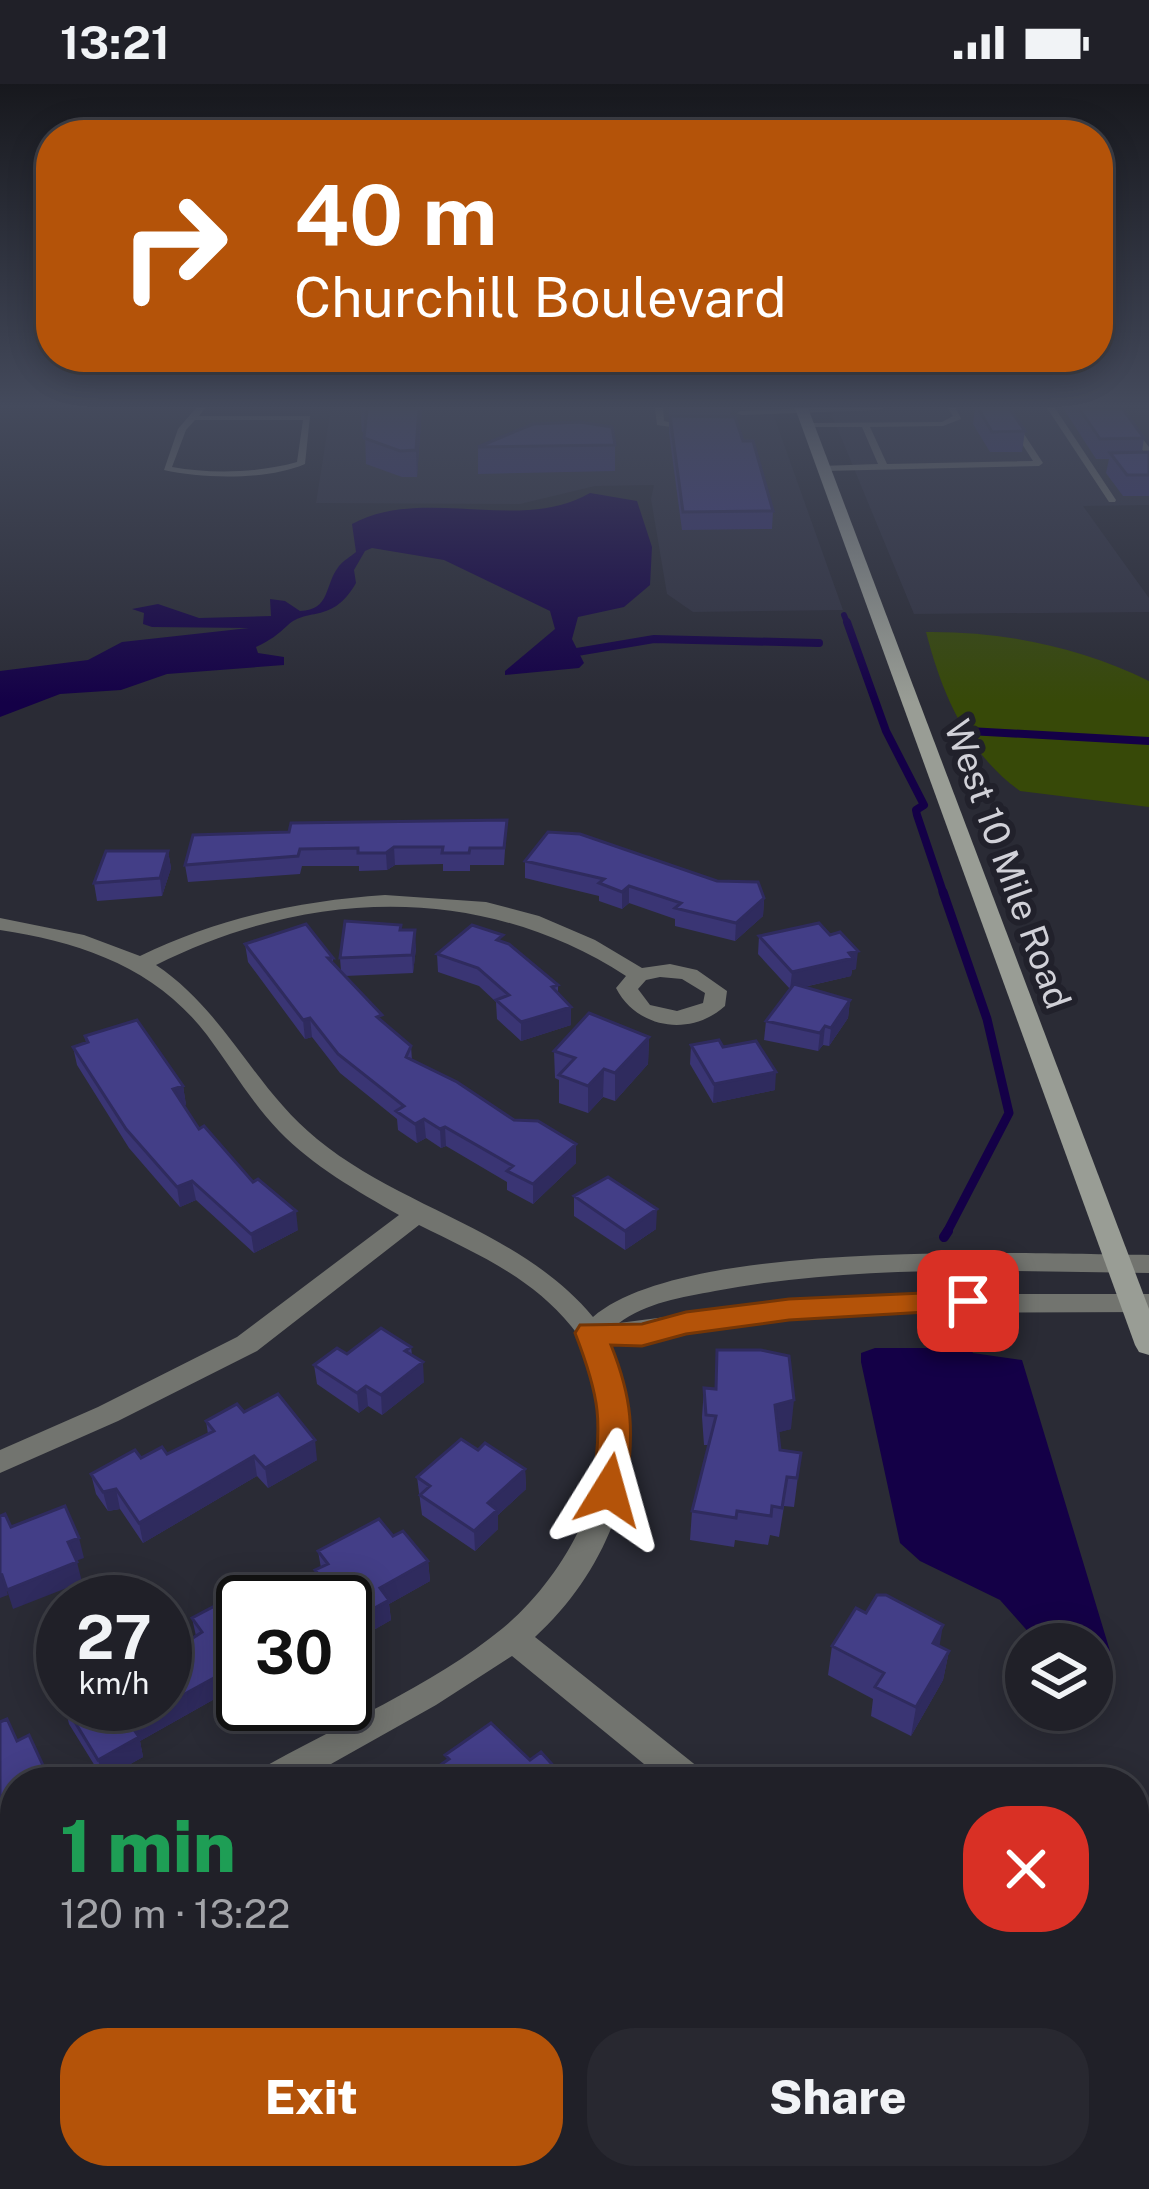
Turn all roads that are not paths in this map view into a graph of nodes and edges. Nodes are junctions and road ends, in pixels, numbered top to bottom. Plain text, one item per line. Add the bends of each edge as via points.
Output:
1 (838, 506) edge
2 (0, 924) edge
3 (143, 963) junction
4 (639, 975) dead end
5 (417, 1214) junction
6 (1119, 1264) junction
7 (1149, 1264) edge
8 (914, 1266) junction
9 (923, 1303) junction
10 (1141, 1303) edge
11 (591, 1333) junction
12 (1149, 1345) edge
13 (0, 1462) edge
14 (513, 1638) junction
15 (294, 1767) edge
16 (672, 1767) edge

1 - 6 main road, West 10 Mile Road
2 - 3 street via 43,929
3 - 4 street via 261,916 414,904 532,920
3 - 5 street via 192,1003 249,1084 304,1142
5 - 11 street via 505,1256
5 - 13 street via 247,1344
6 - 7 street
6 - 8 street
6 - 10 main road, West 10 Mile Road
8 - 9 street
8 - 11 street via 788,1272 673,1292 622,1307
9 - 10 street
9 - 11 street via 757,1313 642,1335
10 - 12 main road, West 10 Mile Road
11 - 14 street via 618,1428 616,1467 582,1559
14 - 15 street
14 - 16 street

